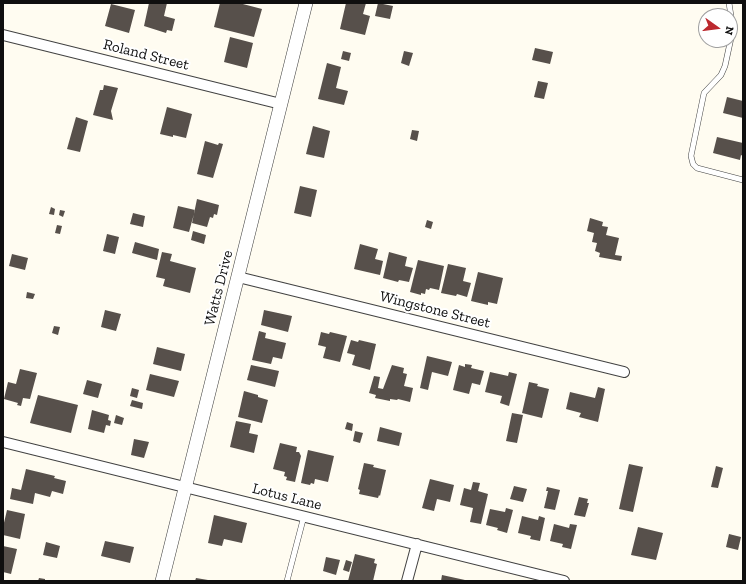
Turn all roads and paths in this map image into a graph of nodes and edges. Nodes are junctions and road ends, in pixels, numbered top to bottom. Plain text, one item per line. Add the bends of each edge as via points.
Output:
1 (306, 3) edge
2 (729, 3) edge
3 (3, 35) edge
4 (281, 104) junction
5 (743, 180) edge
6 (238, 277) junction
7 (624, 372) dead end
8 (3, 442) edge
9 (186, 487) junction
10 (304, 516) junction
11 (417, 544) junction
12 (162, 581) edge
13 (287, 581) edge
14 (407, 581) edge
15 (564, 581) edge

1 - 4 street, Watts Drive
2 - 5 lane via 733,29 725,66 704,93 691,156 697,168
3 - 4 street, Roland Street
4 - 6 street, Watts Drive
6 - 7 street, Wingstone Street
6 - 9 street, Watts Drive
8 - 9 street, Lotus Lane
9 - 10 street, Lotus Lane
9 - 12 street, Watts Drive
10 - 11 street, Lotus Lane
10 - 13 lane
11 - 14 street
11 - 15 street, Lotus Lane

